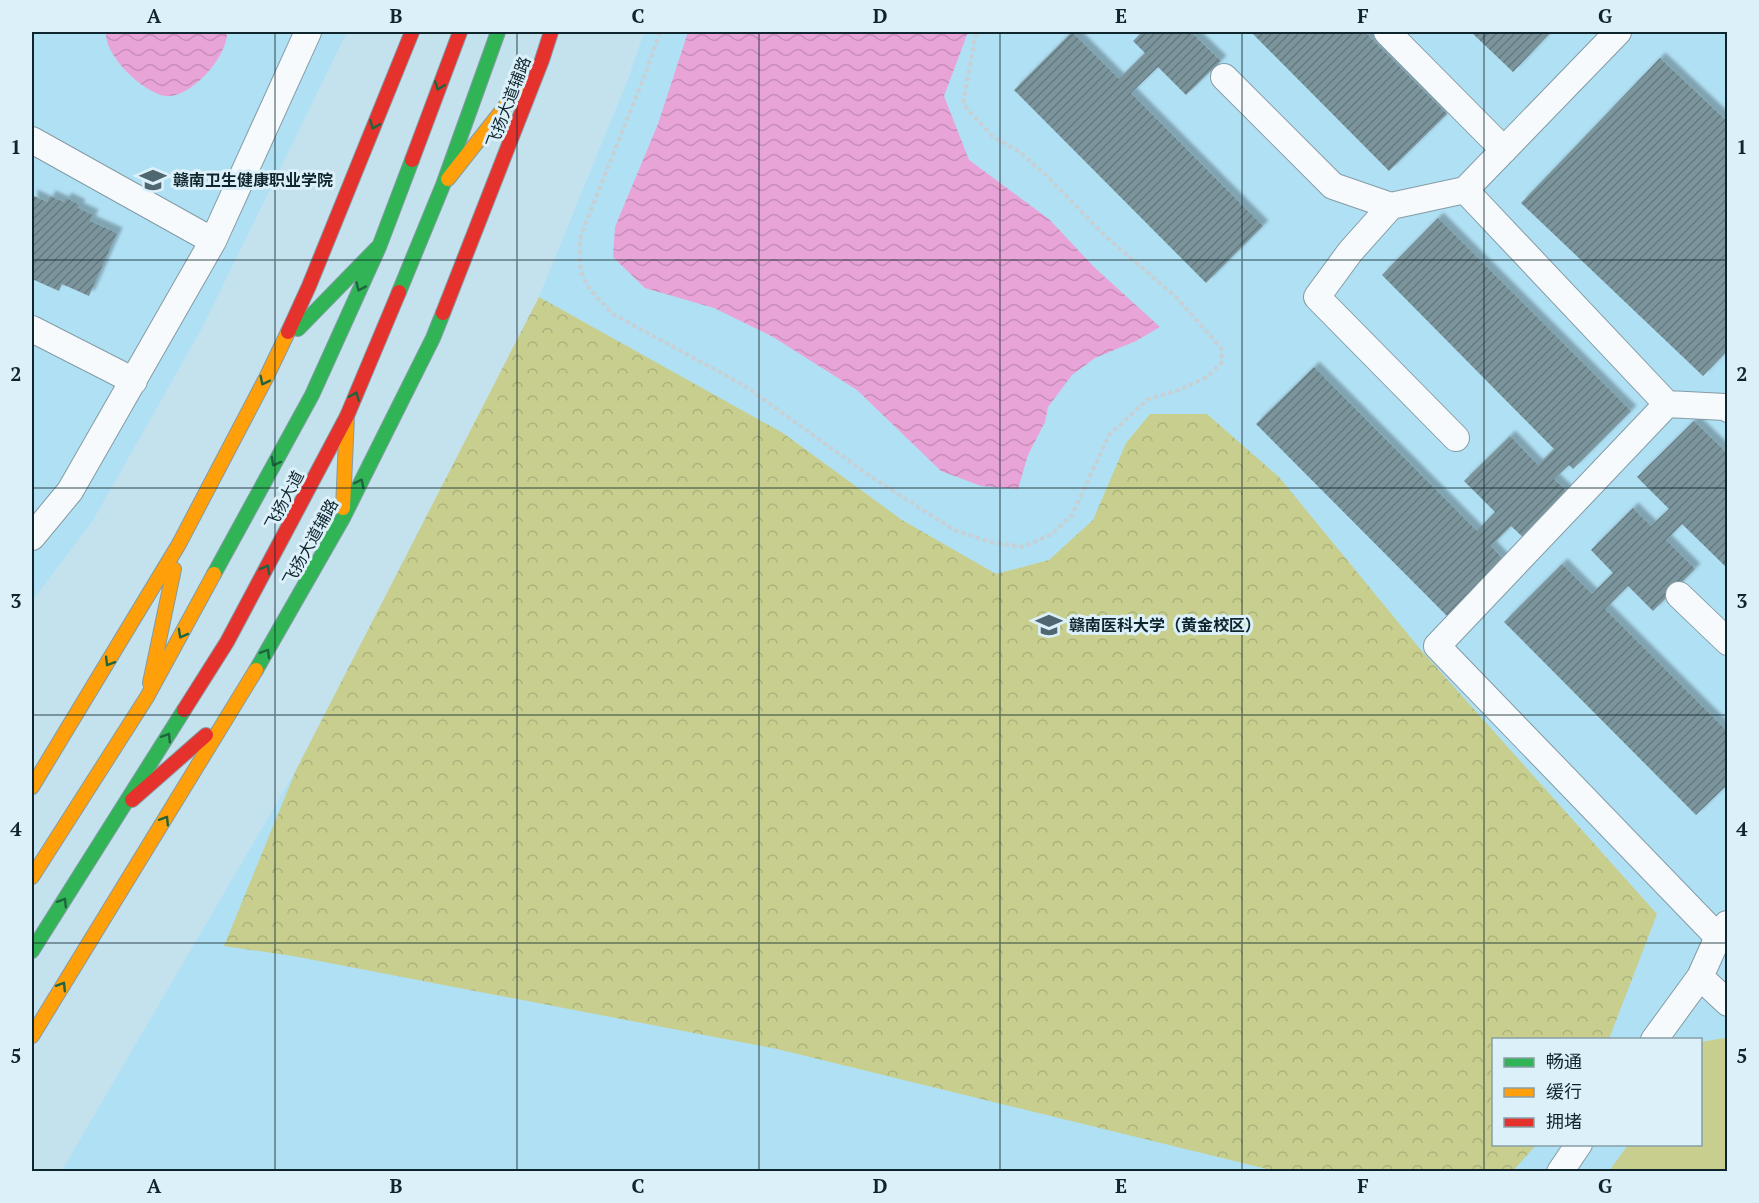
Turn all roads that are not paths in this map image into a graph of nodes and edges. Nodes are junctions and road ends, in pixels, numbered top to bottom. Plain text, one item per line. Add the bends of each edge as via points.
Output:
1 (308, 32) edge
2 (412, 32) edge
3 (460, 32) edge
4 (498, 32) edge
5 (551, 32) edge
6 (1387, 32) edge
7 (1618, 32) edge
8 (542, 60) junction
9 (1224, 77) dead end
10 (32, 140) edge
11 (1504, 150) junction
12 (443, 185) junction
13 (1465, 190) junction
14 (1391, 206) junction
15 (213, 241) junction
16 (379, 247) junction
17 (32, 329) edge
18 (280, 347) junction
19 (134, 381) junction
20 (1667, 404) junction
21 (1728, 409) edge
22 (347, 416) junction
23 (1456, 438) dead end
24 (343, 518) junction
25 (32, 537) edge
26 (180, 544) junction
27 (1679, 595) dead end
28 (1728, 642) edge
29 (147, 698) junction
30 (232, 712) junction
31 (32, 787) edge
32 (121, 809) junction
33 (32, 877) edge
34 (1723, 930) edge
35 (32, 951) edge
36 (1700, 977) junction
37 (1728, 1003) edge
38 (32, 1036) edge
39 (1655, 1038) edge
40 (1578, 1146) edge
41 (1560, 1172) edge

1 - 15 street
2 -> 18 street via 309,286
3 -> 16 street, 飞扬大道
4 - 12 street, 飞扬大道
5 - 8 street, 飞扬大道辅路
6 - 11 street
7 - 11 street
8 - 12 street
24 -> 8 street, 飞扬大道辅路 via 433,338
9 - 14 street via 1333,186
10 - 15 street
11 - 13 street
22 -> 12 street, 飞扬大道
13 - 14 street
13 - 20 street
14 - 23 street via 1317,297
15 - 19 street
16 - 18 street
16 -> 29 street, 飞扬大道 via 312,395
17 - 19 street
18 -> 26 street
19 - 25 street via 70,491
20 - 21 street
20 - 34 street via 1437,646
22 - 24 street
32 -> 22 street, 飞扬大道 via 227,642
30 -> 24 street, 飞扬大道辅路
26 - 29 street
26 -> 31 street
27 - 28 street
29 - 33 street, 飞扬大道
30 - 32 street
38 -> 30 street, 飞扬大道辅路
35 -> 32 street, 飞扬大道
34 - 36 street
36 - 37 street
36 - 39 street
40 - 41 street

